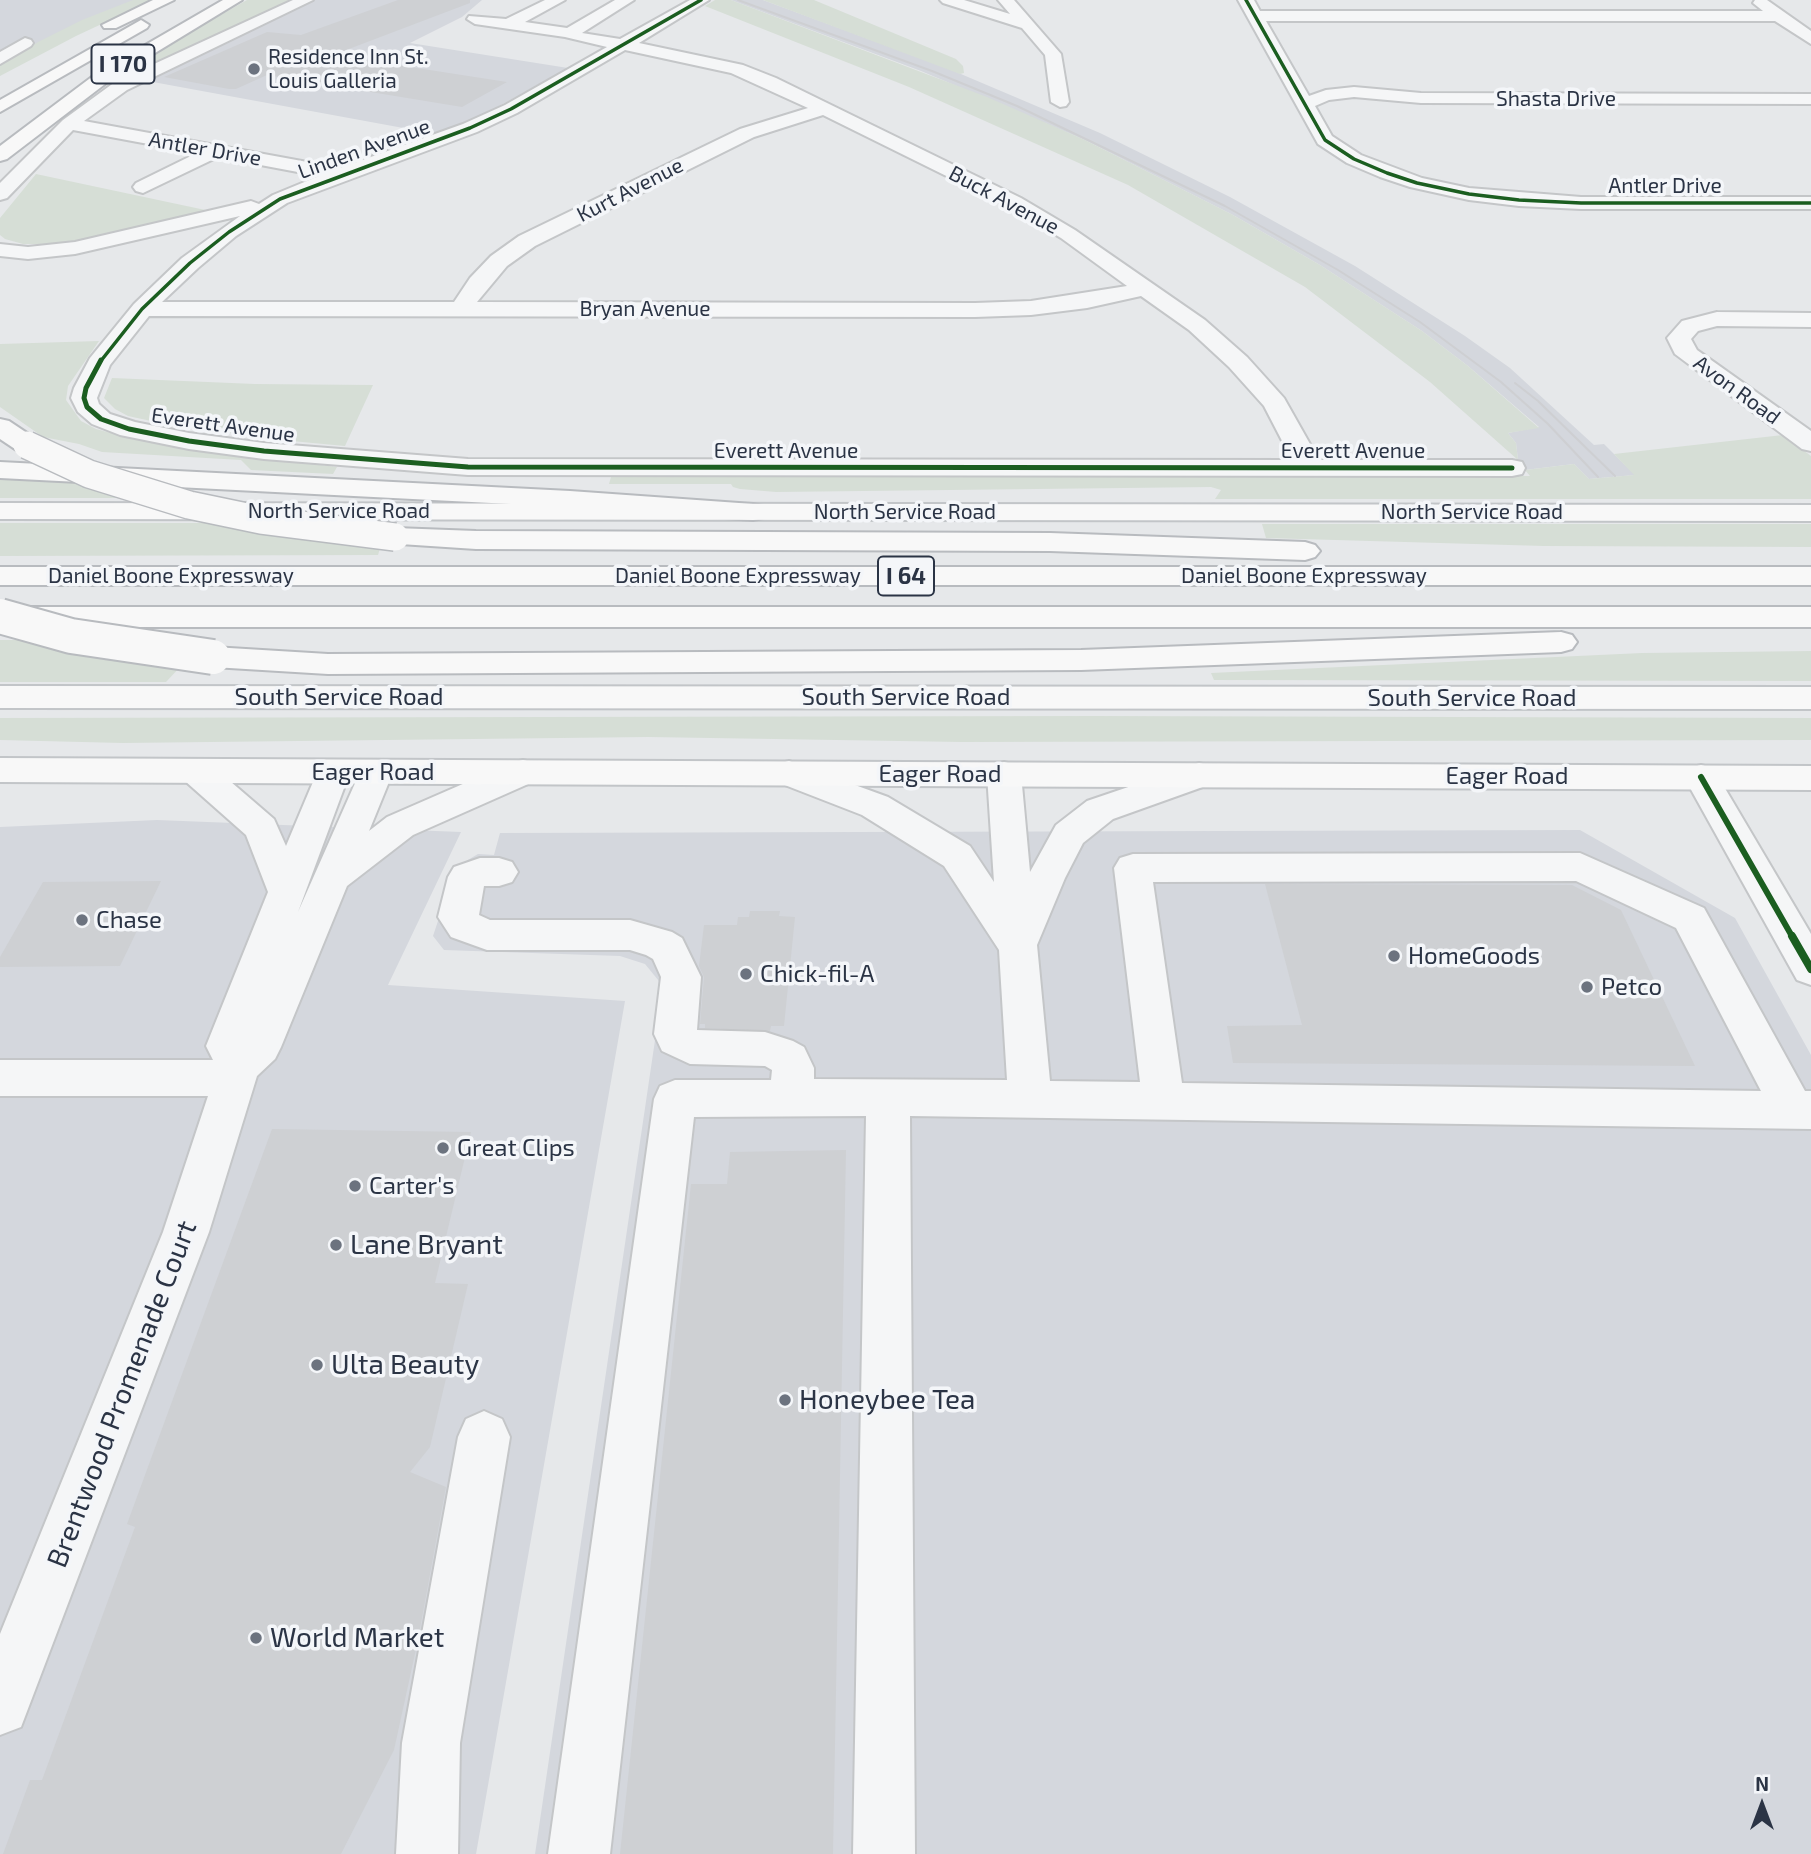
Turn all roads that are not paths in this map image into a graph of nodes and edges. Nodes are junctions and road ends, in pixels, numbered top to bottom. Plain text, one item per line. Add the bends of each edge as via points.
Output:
1 (213, 0) edge
2 (234, 0) edge
3 (306, 0) edge
4 (557, 0) edge
5 (626, 0) edge
6 (701, 0) edge
7 (948, 0) edge
8 (1006, 0) edge
9 (1757, 0) edge
10 (172, 3) edge
11 (1251, 8) edge
12 (1781, 16) junction
13 (475, 19) dead end
14 (508, 24) junction
15 (1025, 24) junction
16 (567, 33) junction
17 (88, 36) dead end
18 (1811, 38) edge
19 (0, 42) edge
20 (543, 44) dead end
21 (622, 45) junction
22 (1276, 55) junction
23 (0, 59) edge
24 (51, 76) junction
25 (1379, 93) junction
26 (1811, 99) edge
27 (1060, 102) dead end
28 (1303, 104) junction
29 (0, 107) edge
30 (823, 109) junction
31 (9, 115) edge
32 (69, 124) junction
33 (21, 139) junction
34 (216, 151) junction
35 (0, 155) edge
36 (0, 161) edge
37 (341, 174) junction
38 (143, 187) dead end
39 (0, 194) edge
40 (280, 199) junction
41 (1811, 203) edge
42 (137, 235) junction
43 (0, 250) edge
44 (201, 254) junction
45 (1147, 288) junction
46 (142, 309) junction
47 (461, 309) junction
48 (1811, 320) edge
49 (86, 388) joint
50 (0, 427) edge
51 (1811, 443) edge
52 (1310, 468) junction
53 (1513, 468) dead end
54 (0, 470) edge
55 (0, 511) edge
56 (753, 512) junction
57 (1811, 513) edge
58 (1811, 566) edge
59 (0, 576) edge
60 (1811, 576) edge
61 (0, 617) edge
62 (1811, 617) edge
63 (1811, 634) edge
64 (0, 697) edge
65 (1811, 698) edge
66 (0, 770) edge
67 (69, 772) junction
68 (197, 772) junction
69 (333, 772) junction
70 (376, 772) junction
71 (523, 772) junction
72 (789, 773) junction
73 (1004, 774) junction
74 (1199, 775) junction
75 (1701, 777) junction
76 (1811, 778) edge
77 (0, 783) edge
78 (499, 872) dead end
79 (331, 881) junction
80 (286, 891) junction
81 (1017, 947) junction
82 (1811, 969) edge
83 (238, 1073) junction
84 (0, 1078) edge
85 (888, 1097) junction
86 (792, 1098) junction
87 (1030, 1098) junction
88 (1163, 1099) junction
89 (1802, 1110) edge
90 (484, 1437) dead end
91 (0, 1706) edge
92 (427, 1854) edge
93 (579, 1854) edge
94 (884, 1854) edge

1 - 31 main road
2 - 33 main road, I 170 via 103,77
3 - 32 street via 121,86
4 - 14 street
5 - 16 street
6 - 21 street, Linden Avenue
7 - 15 street
8 - 15 street
9 - 12 street
10 - 17 main road
10 - 24 main road, I 170
11 - 12 street
11 - 22 street, Antler Drive
12 - 18 street
13 - 14 street, Buck Avenue
14 - 16 street, Buck Avenue
15 - 27 street via 1053,54
16 - 20 street
16 - 21 street, Buck Avenue
19 - 23 street via 25,43
21 - 30 street, Buck Avenue via 737,69
21 - 37 street, Linden Avenue via 481,123
22 - 25 street via 1310,75
22 - 28 street, Antler Drive
24 - 29 main road
24 - 31 main road
25 - 26 street, Shasta Drive via 1421,98
25 - 28 street, Shasta Drive via 1339,92
28 - 41 street, Antler Drive via 1325,140 1354,159 1417,183 1469,194 1581,203
30 - 45 street, Buck Avenue via 1014,202
30 - 47 street, Kurt Avenue via 747,133 527,241 499,261
32 - 34 street, Antler Drive
32 - 39 street
33 - 35 main road
33 - 36 main road
34 - 37 street, Antler Drive
34 - 38 street
37 - 40 street, Linden Avenue
40 - 42 street
40 - 44 street, Linden Avenue
42 - 43 street via 52,251
42 - 44 street via 179,239
44 - 46 street, Linden Avenue
45 - 47 street, Bryan Avenue via 1054,305 975,310
45 - 52 street, Buck Avenue via 1238,362 1275,403
46 - 47 street, Bryan Avenue
46 - 49 street, Linden Avenue via 99,363
48 - 51 street, Avon Road via 1717,320 1690,326 1679,338 1687,354
49 - 52 street, Everett Avenue via 87,407 101,419 129,429 264,451 430,465 547,469
50 - 58 main road, bridge via 89,474 189,505 285,524 395,537 1051,542
52 - 53 street, Everett Avenue
54 - 56 main road
55 - 56 main road, North Service Road
56 - 57 main road, North Service Road
59 - 60 main road, Daniel Boone Expressway / I 64
61 - 62 main road, Daniel Boone Expressway / I 64
61 - 63 main road, bridge via 71,636 213,657 328,664 1168,658
64 - 65 main road, South Service Road
66 - 67 main road, Eager Road
67 - 68 main road, Eager Road
67 - 77 main road, Eager Road
68 - 69 main road, Eager Road
68 - 80 street via 261,828
69 - 70 main road, Eager Road
69 - 80 street
70 - 71 main road, Eager Road
70 - 79 street, Brentwood Promenade Court
71 - 72 main road, Eager Road
71 - 79 street via 400,826
72 - 73 main road, Eager Road
72 - 81 street via 875,806 957,856
73 - 74 main road, Eager Road
73 - 81 street
74 - 75 main road, Eager Road
74 - 81 street via 1100,810 1069,834
75 - 76 main road, Eager Road
75 - 82 street
78 - 86 street via 467,877 457,917 465,926 487,935 630,935 659,943 668,949 681,977 677,1039 690,1047 778,1053 789,1059 793,1068
79 - 83 street, Brentwood Promenade Court via 260,1047
80 - 83 street via 227,1046
81 - 87 street
83 - 84 street
83 - 91 street, Brentwood Promenade Court via 186,1231
85 - 86 street
85 - 87 street
85 - 94 street
86 - 93 street via 675,1099
87 - 88 street
88 - 89 street
88 - 89 street via 1133,868 1580,867 1690,918
90 - 92 street via 431,1743

